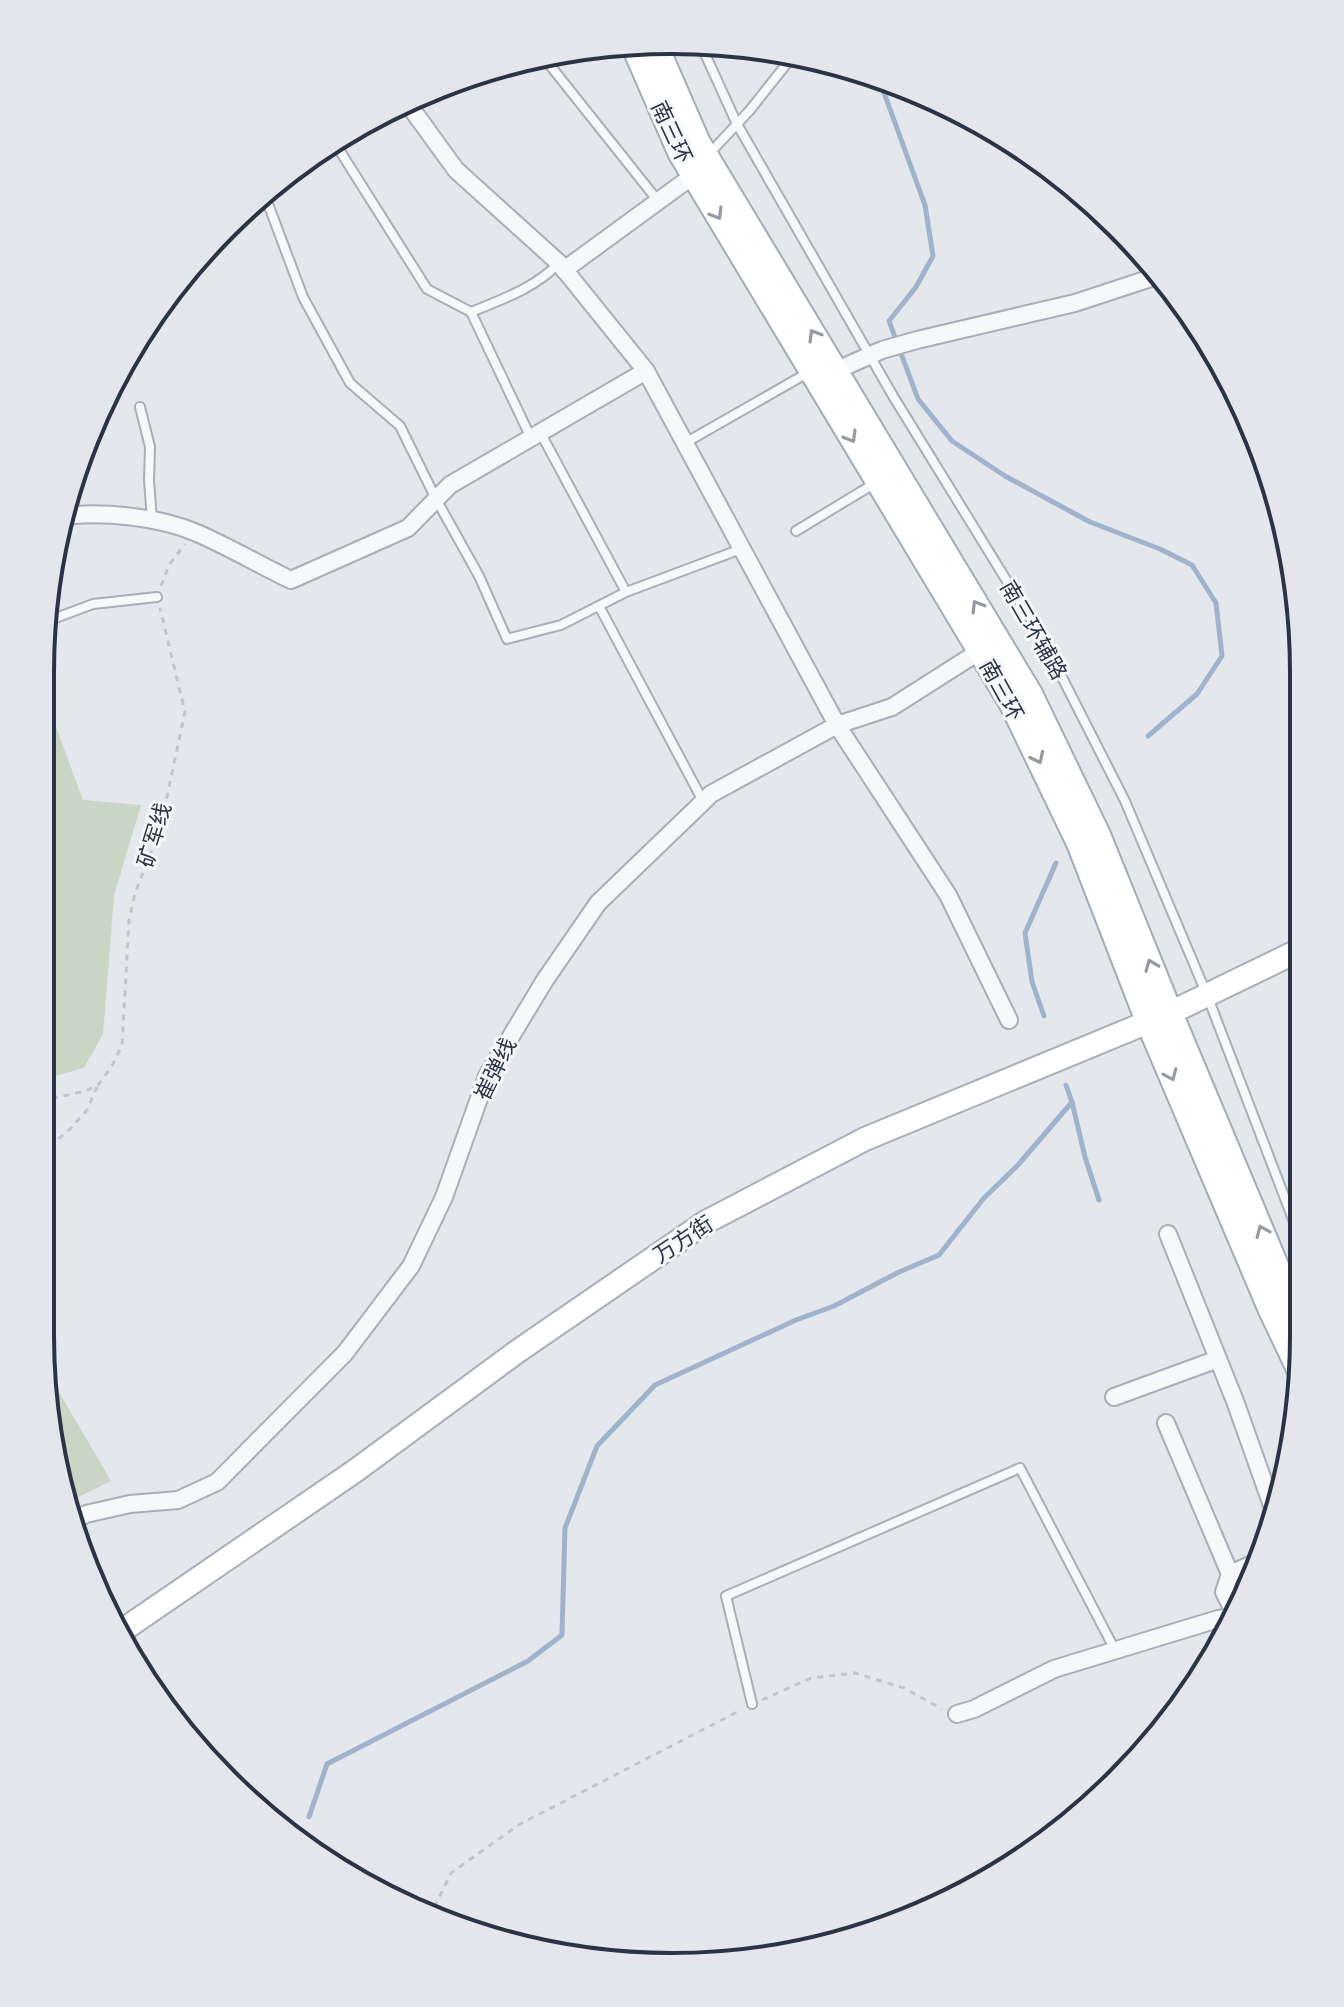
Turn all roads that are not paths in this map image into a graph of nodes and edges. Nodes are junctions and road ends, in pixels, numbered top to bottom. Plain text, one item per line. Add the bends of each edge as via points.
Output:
1 (659, 54) edge
2 (638, 55) edge
3 (705, 55) edge
4 (786, 65) edge
5 (551, 66) edge
6 (413, 111) edge
7 (737, 124) junction
8 (340, 151) edge
9 (700, 166) junction
10 (658, 201) junction
11 (268, 204) edge
12 (562, 266) junction
13 (1148, 279) edge
14 (471, 312) junction
15 (876, 353) junction
16 (646, 371) junction
17 (823, 371) junction
18 (140, 407) dead end
19 (536, 435) junction
20 (685, 443) junction
21 (878, 482) junction
22 (436, 499) junction
23 (74, 515) edge
24 (152, 521) junction
25 (796, 531) dead end
26 (742, 549) junction
27 (626, 592) junction
28 (157, 597) road end
29 (599, 606) junction
30 (56, 618) edge
31 (980, 651) junction
32 (837, 725) junction
33 (704, 801) junction
34 (1290, 955) edge
35 (1207, 995) junction
36 (1159, 1017) junction
37 (1009, 1020) dead end
38 (1290, 1211) edge
39 (1168, 1234) dead end
40 (1290, 1300) edge
41 (1290, 1349) edge
42 (1218, 1359) junction
43 (1114, 1397) dead end
44 (1166, 1423) dead end
45 (1269, 1496) edge
46 (82, 1516) edge
47 (1244, 1568) edge
48 (1230, 1574) junction
49 (1229, 1601) edge
50 (1220, 1619) edge
51 (128, 1627) edge
52 (1115, 1651) junction
53 (752, 1704) road end
54 (957, 1714) road end

1 - 9 main road, 南三环 via 698,143
2 - 9 main road, 南三环 via 680,152
3 - 7 lane, 南三环辅路
4 - 7 lane
5 - 10 lane
6 - 12 street via 456,170
7 - 9 lane
7 - 15 lane, 南三环辅路
8 - 14 lane via 427,289
9 - 10 street
9 - 17 main road, 南三环
10 - 12 street
11 - 22 lane via 303,297 350,383 400,426
12 - 14 lane via 524,290
12 - 16 street
13 - 15 street via 1075,303
14 - 19 lane
15 - 17 street
15 - 35 lane, 南三环辅路 via 1042,638 1125,801
16 - 19 street
16 - 20 street
17 - 20 lane
17 -> 21 main road, 南三环
36 -> 17 main road, 南三环 via 1098,835 1030,694
18 - 24 lane via 150,447
19 - 22 street via 450,485
19 - 27 lane
20 - 26 street
21 - 25 lane
21 - 31 main road, 南三环
22 - 24 street via 408,528 291,580 195,532
22 - 29 lane via 507,639 561,625
23 - 24 street
26 - 27 lane
26 - 32 street
27 - 29 lane
28 - 30 lane via 93,604
29 - 33 lane
31 - 32 street, 崔弹线 via 892,707
31 -> 36 main road, 南三环 via 1012,704
32 - 33 street, 崔弹线
32 - 37 street via 948,895
33 - 46 street, 崔弹线 via 598,903 545,980 487,1076 444,1197 411,1266 345,1353 217,1482 178,1500
34 - 35 street, 万方街
35 - 36 street, 万方街
35 - 38 lane, 南三环辅路
40 -> 36 main road, 南三环
36 -> 41 main road, 南三环
36 - 51 street, 万方街 via 865,1139 706,1222
39 - 42 street
42 - 43 street
42 - 45 street
44 - 48 street
47 - 48 street
48 - 49 street via 1224,1592
50 - 52 street
52 - 53 lane via 1020,1468 726,1596
52 - 54 street via 1054,1669

